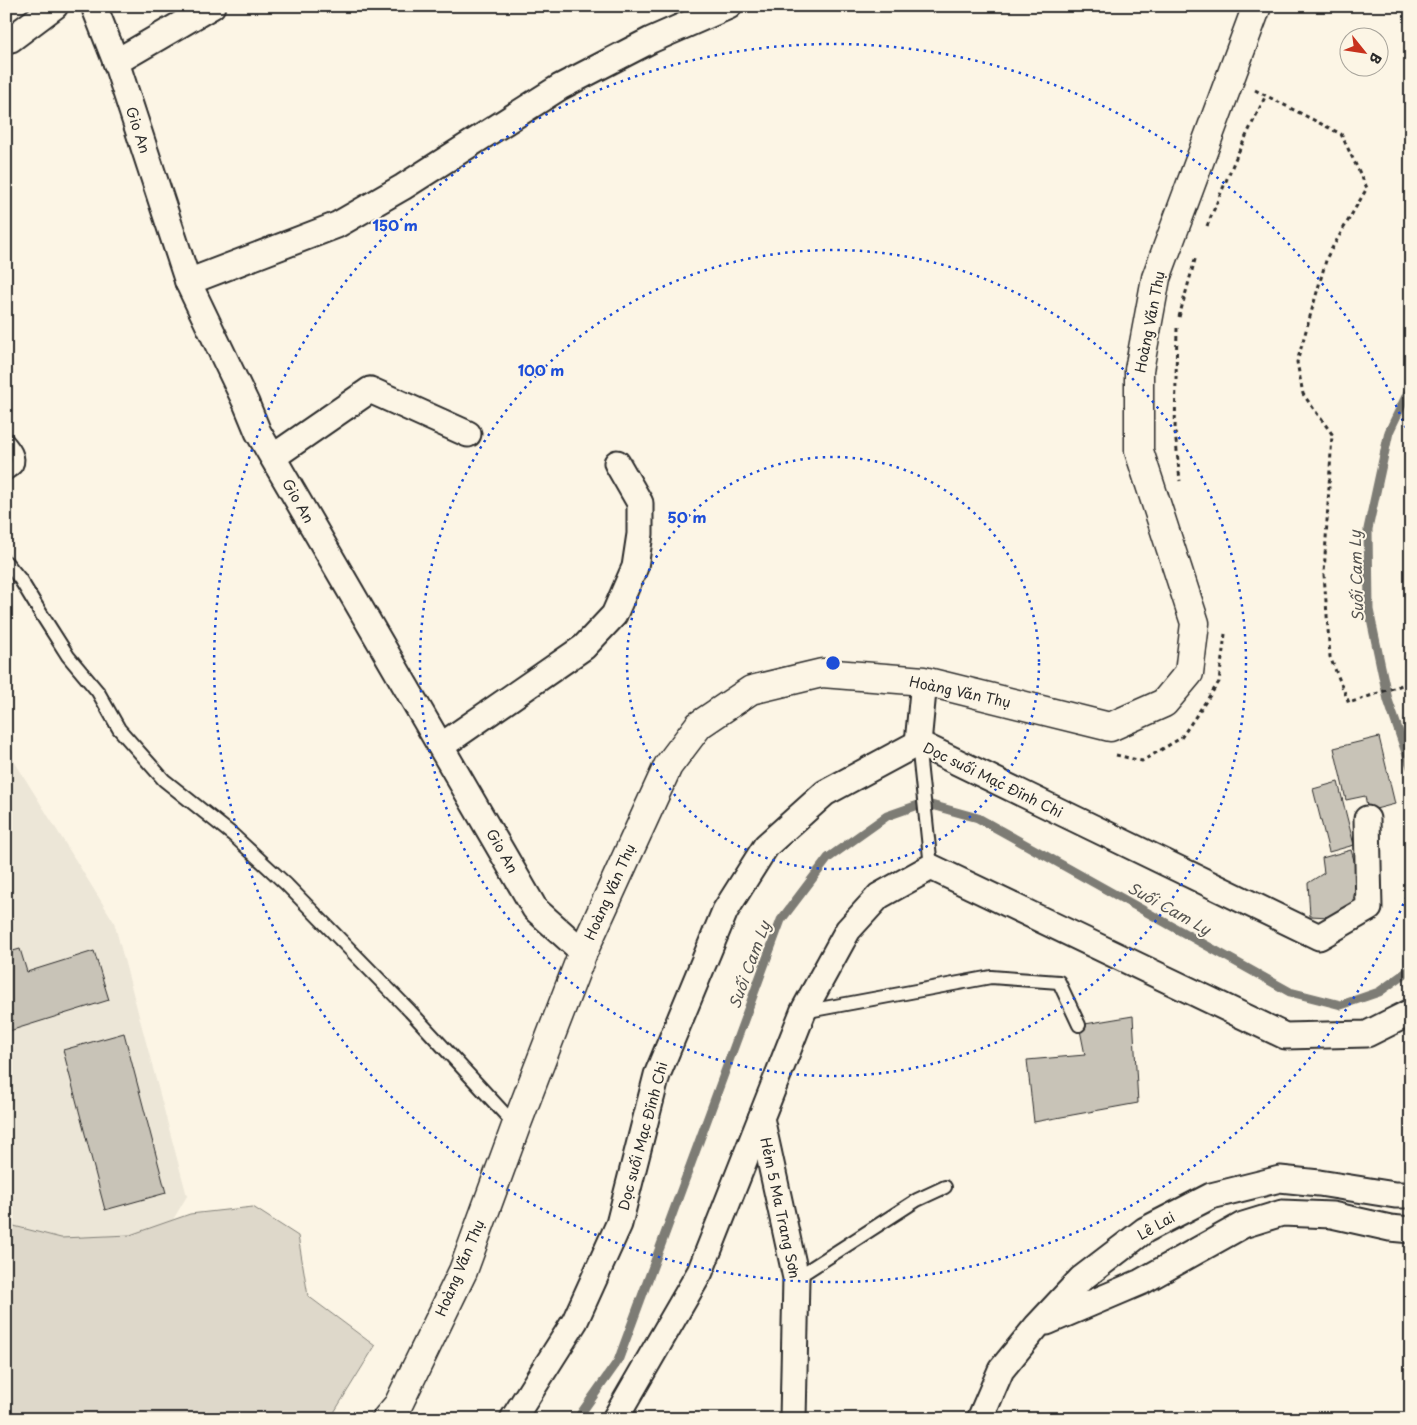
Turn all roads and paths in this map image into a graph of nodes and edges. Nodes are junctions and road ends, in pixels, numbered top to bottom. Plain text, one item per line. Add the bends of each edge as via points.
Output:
1 (55, 6) edge
2 (94, 6) edge
3 (212, 6) edge
4 (729, 6) edge
5 (1257, 6) edge
6 (6, 40) edge
7 (116, 62) junction
8 (1253, 88) dead end
9 (188, 282) junction
10 (468, 434) dead end
11 (6, 439) edge
12 (273, 457) junction
13 (617, 463) dead end
14 (6, 474) edge
15 (6, 562) edge
16 (924, 681) junction
17 (1411, 682) edge
18 (918, 743) junction
19 (441, 746) junction
20 (1367, 819) dead end
21 (931, 867) junction
22 (583, 952) junction
23 (804, 1012) junction
24 (1411, 1012) edge
25 (1079, 1025) dead end
26 (761, 1118) junction
27 (516, 1126) junction
28 (946, 1186) dead end
29 (1411, 1195) edge
30 (1411, 1230) edge
31 (796, 1278) junction
32 (1038, 1326) junction
33 (386, 1419) edge
34 (513, 1419) edge
35 (615, 1419) edge
36 (793, 1419) edge
37 (980, 1419) edge

1 - 6 street via 11,40
2 - 7 street, Gio An
3 - 7 street
4 - 9 street via 651,40 560,87 403,188 337,225
5 - 16 main road, Hoàng Văn Thụ via 1156,278 1139,370 1139,452 1195,622 1189,673 1164,703 1110,727
7 - 9 street, Gio An
8 - 17 path via 1341,134 1367,188 1327,257 1298,362 1303,394 1332,434 1324,574 1330,657 1349,703
9 - 12 street, Gio An via 258,432
10 - 12 street via 370,390
11 - 14 lane via 17,457 16,466
12 - 19 street, Gio An
13 - 19 street via 640,503 640,534 635,568 614,615 584,647
15 - 27 lane via 20,578 68,656 98,692 119,729 164,780 233,835 286,884
16 - 18 street
16 - 22 main road, Hoàng Văn Thụ via 822,673 751,690 699,724 668,766
18 - 20 street, Dọc suối Mạc Đĩnh Chi via 1319,937 1369,908
18 - 21 lane
18 - 34 street, Dọc suối Mạc Đĩnh Chi via 825,793 766,846 726,911 657,1076 619,1224 575,1321
19 - 22 street, Gio An via 535,909
21 - 23 street via 879,896 848,930
21 - 24 street via 1285,1036 1367,1034
22 - 27 main road, Hoàng Văn Thụ
23 - 25 lane via 991,977 1059,982
23 - 26 street
26 - 31 street, Hẻm 5 Ma Trang Sơn
26 - 35 street via 700,1272
27 - 33 main road, Hoàng Văn Thụ via 462,1271 398,1404
28 - 31 lane via 917,1200
29 - 32 street, Lê Lai via 1280,1178 1211,1196 1145,1230 1081,1279
30 - 32 street via 1332,1215 1282,1213 1243,1225 1141,1282
31 - 36 street, Hẻm 5 Ma Trang Sơn
32 - 37 street, Lê Lai via 1001,1370

